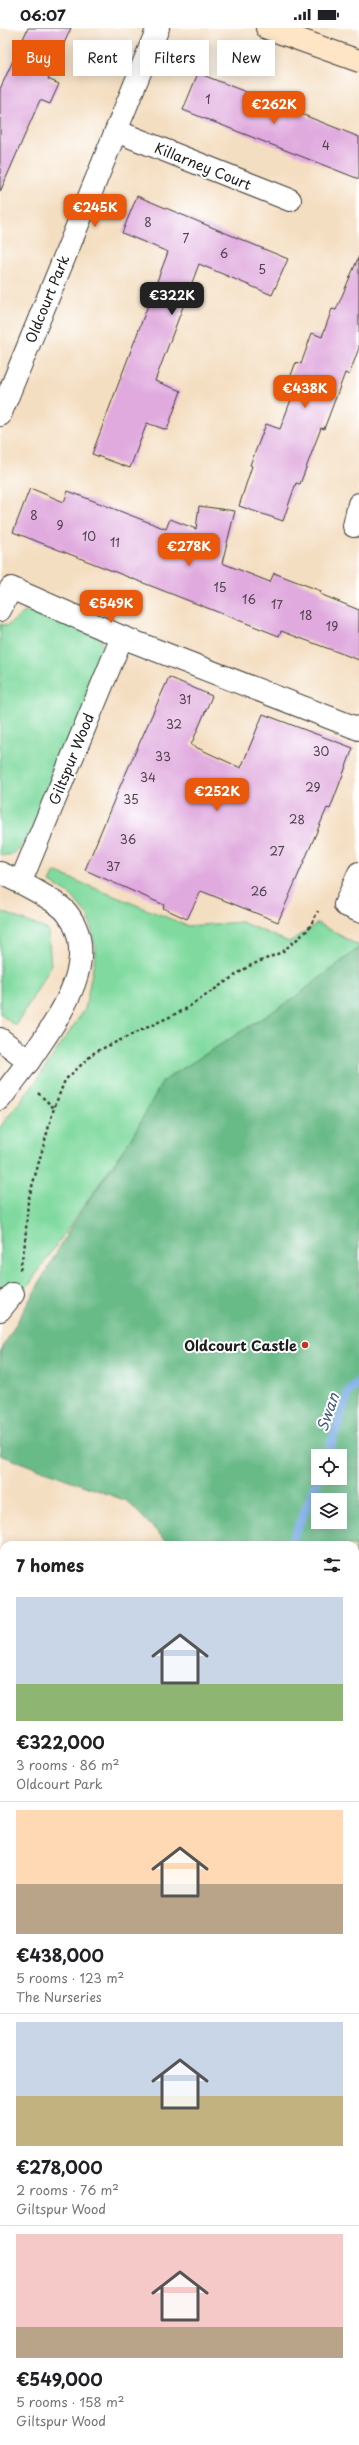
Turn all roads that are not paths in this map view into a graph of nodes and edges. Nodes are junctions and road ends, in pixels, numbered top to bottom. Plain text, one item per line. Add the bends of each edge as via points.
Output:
1 (158, 28) edge
2 (267, 28) edge
3 (359, 61) edge
4 (116, 131) junction
5 (290, 200) dead end
6 (0, 415) edge
7 (359, 504) edge
8 (354, 526) dead end
9 (0, 610) edge
10 (122, 637) junction
11 (359, 729) edge
12 (0, 873) edge
13 (359, 874) edge
14 (21, 881) junction
15 (359, 911) edge
16 (0, 1038) edge
17 (29, 1061) junction
18 (0, 1099) edge

1 - 4 street, Oldcourt Park
2 - 3 main road
4 - 5 street, Killarney Court
4 - 6 street, Oldcourt Park
7 - 8 street
9 - 10 street via 11,588
10 - 11 street
10 - 14 street, Giltspur Wood
12 - 14 street
13 - 15 street via 345,906
14 - 17 street via 67,912 81,947 80,962 70,994 56,1022
16 - 17 street
17 - 18 street

